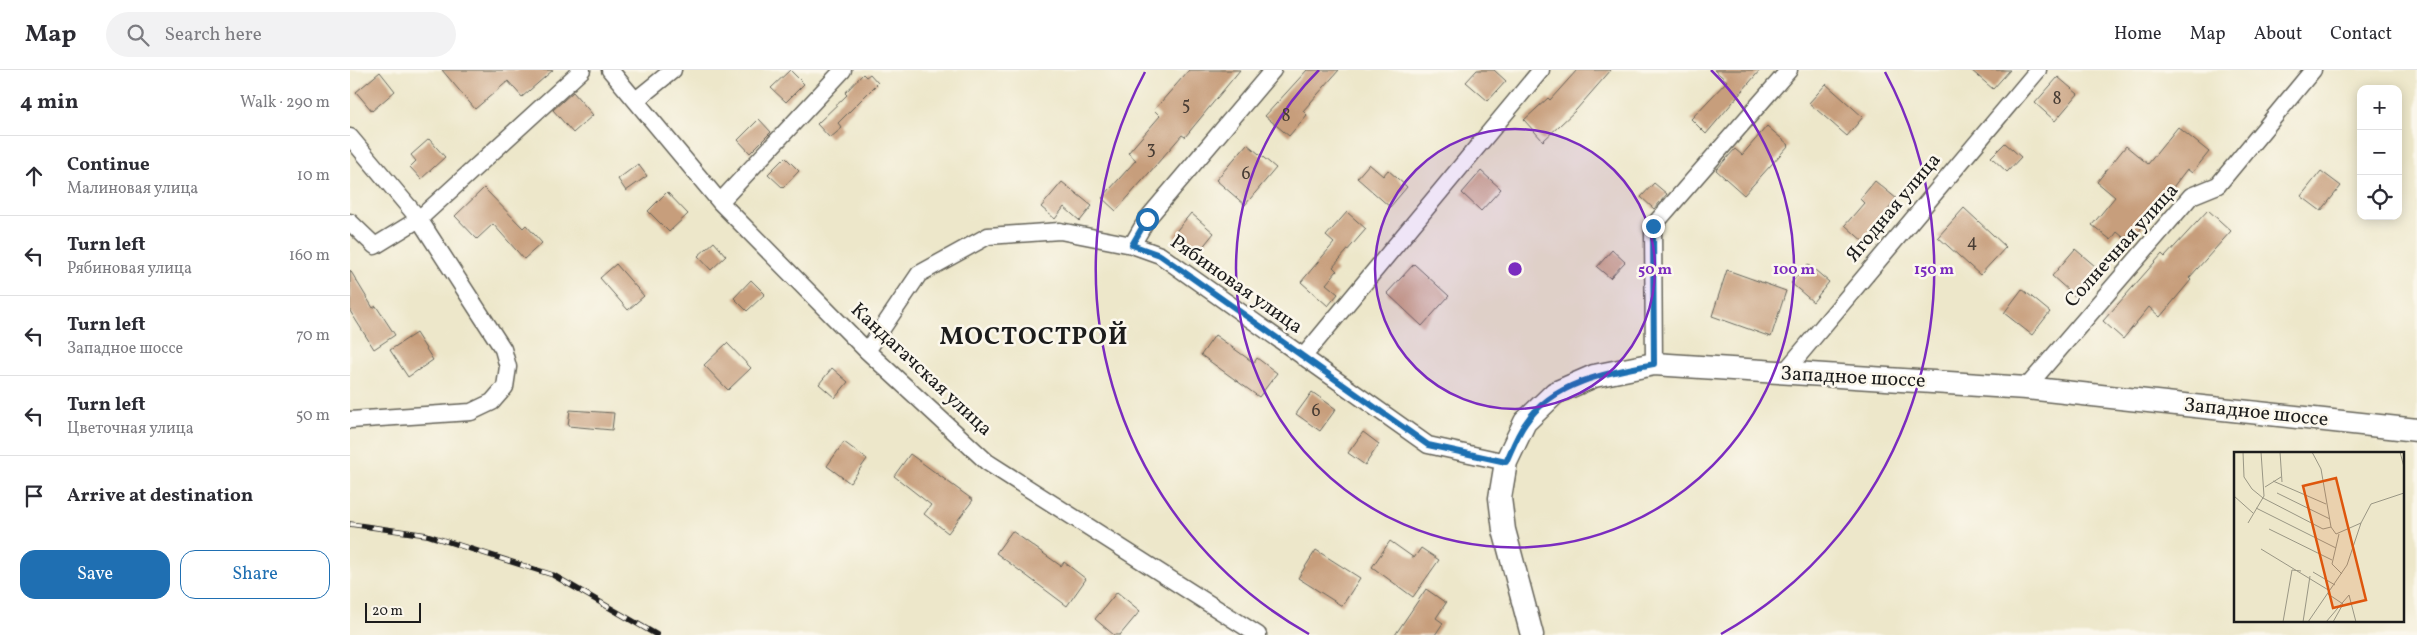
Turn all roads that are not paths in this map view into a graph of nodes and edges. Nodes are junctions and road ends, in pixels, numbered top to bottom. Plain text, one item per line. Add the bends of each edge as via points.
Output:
1 (582, 70) edge
2 (610, 70) edge
3 (673, 70) edge
4 (843, 70) edge
5 (1274, 70) edge
6 (1541, 70) edge
7 (1789, 70) edge
8 (2038, 70) edge
9 (2313, 70) edge
10 (636, 100) junction
11 (350, 137) edge
12 (720, 202) junction
13 (419, 218) junction
14 (350, 222) edge
15 (1132, 245) junction
16 (867, 351) junction
17 (1303, 357) junction
18 (1654, 364) junction
19 (1783, 374) junction
20 (2026, 388) junction
21 (350, 420) edge
22 (2417, 430) edge
23 (1506, 462) junction
24 (1258, 635) edge
25 (1532, 635) edge

1 - 13 street
2 - 10 street, Кандагачская улица
3 - 10 street
4 - 12 street
5 - 15 street via 1147,219
6 - 17 street, Рябиновая улица
7 - 18 street via 1653,226
8 - 19 street, Ягодная улица
9 - 20 street, Солнечная улица via 2218,184 2191,196
10 - 12 street, Кандагачская улица
11 - 13 street
12 - 16 street, Кандагачская улица
13 - 14 street via 375,246
13 - 21 street via 503,349 508,367 505,387 492,402 470,412
15 - 16 street, Рябиновая улица via 1060,232 988,236 919,274
15 - 17 street, Рябиновая улица via 1160,255
16 - 24 street, Кандагачская улица via 987,462
17 - 23 street, Рябиновая улица via 1428,445
18 - 19 main road, Западное шоссе
18 - 23 main road, Западное шоссе via 1594,376 1555,393 1525,422
19 - 20 main road, Западное шоссе
20 - 22 main road, Западное шоссе
23 - 25 main road, Западное шоссе via 1500,498 1504,530

